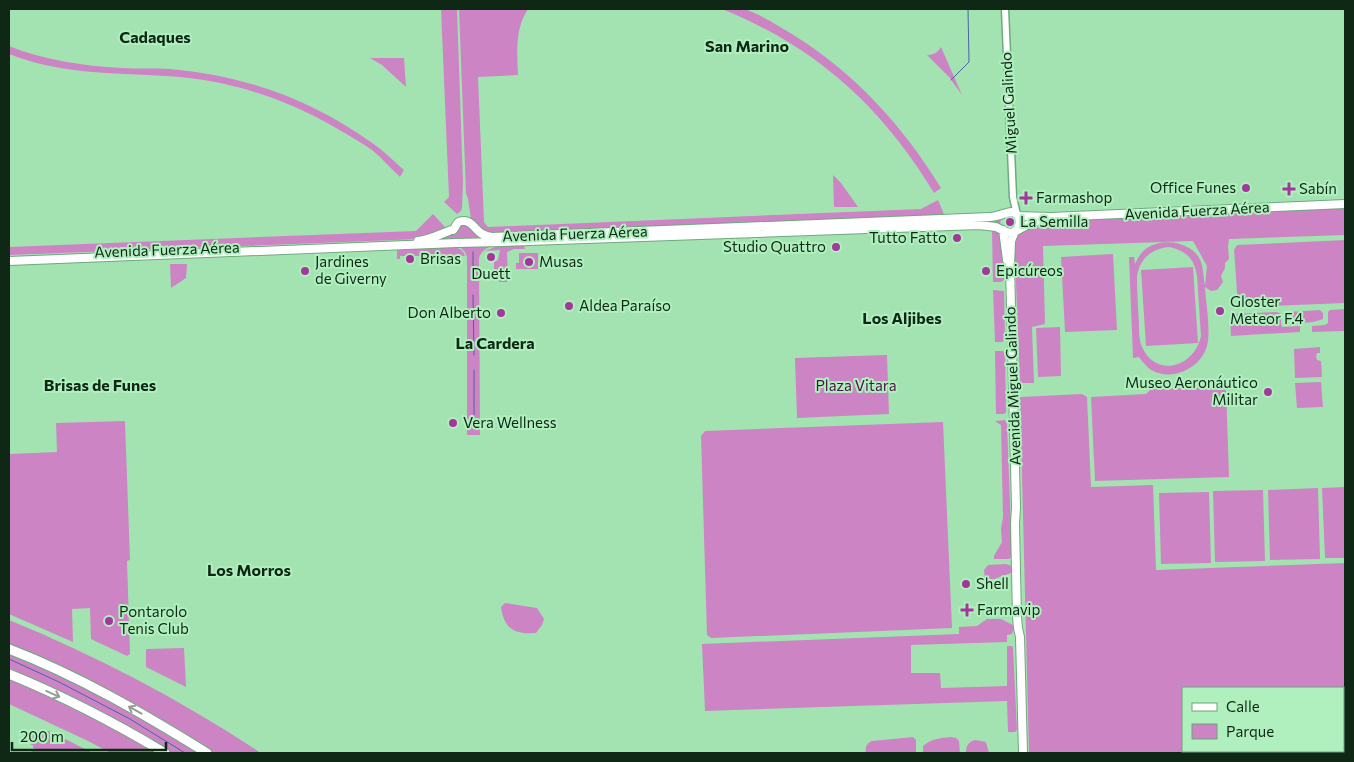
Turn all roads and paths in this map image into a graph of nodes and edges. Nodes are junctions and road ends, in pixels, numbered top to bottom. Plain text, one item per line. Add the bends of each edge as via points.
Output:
1 (1004, 9) edge
2 (1013, 197) junction
3 (1345, 204) edge
4 (1004, 214) junction
5 (1018, 215) junction
6 (1050, 217) junction
7 (474, 228) junction
8 (764, 229) junction
9 (1002, 229) junction
10 (453, 230) junction
11 (1017, 230) junction
12 (464, 243) junction
13 (9, 257) edge
14 (9, 261) edge
15 (1010, 266) junction
16 (9, 649) edge
17 (9, 674) edge
18 (165, 753) edge
19 (207, 753) edge
20 (1023, 753) edge

1 - 2 main road, Miguel Galindo
2 - 4 main road, Miguel Galindo
2 - 5 main road, Miguel Galindo
3 - 6 main road, Avenida Fuerza Aérea
4 - 5 main road, Avenida Fuerza Aérea
4 - 8 main road, Avenida Fuerza Aérea
4 - 9 main road via 1000,223
5 - 6 main road, Avenida Fuerza Aérea
5 - 11 main road
6 - 11 main road, Avenida Fuerza Aérea
7 - 8 main road, Avenida Fuerza Aérea via 481,235 492,237
7 - 10 main road, Avenida Fuerza Aérea via 463,221 457,223
7 - 12 main road via 473,238
8 - 9 main road, Avenida Fuerza Aérea via 979,225
8 - 12 main road, Avenida Fuerza Aérea
9 - 11 main road, Avenida Fuerza Aérea via 1009,233
9 - 15 main road, Avenida Miguel Galindo
10 - 12 main road via 456,240
10 - 13 main road, Avenida Fuerza Aérea via 414,241
11 - 15 main road, Avenida Miguel Galindo via 1011,241
12 - 14 main road, Avenida Fuerza Aérea
15 - 20 main road, Avenida Miguel Galindo
19 -> 16 highway via 111,696
17 -> 18 highway via 72,702

